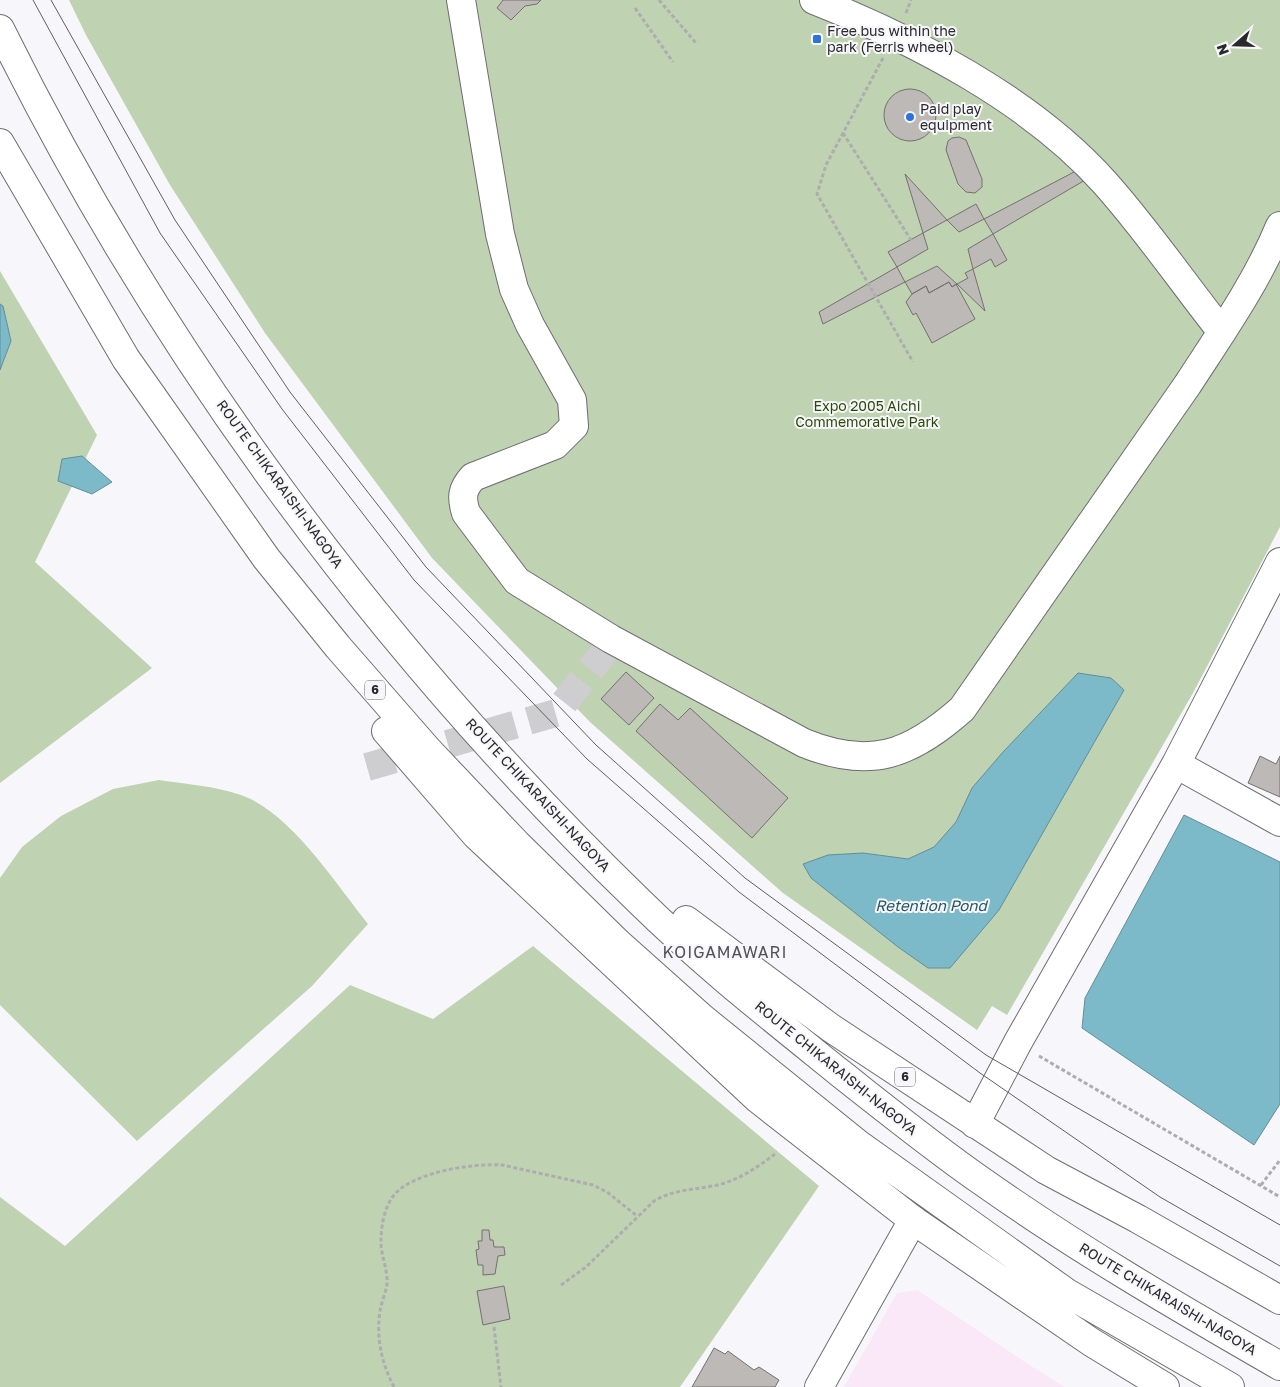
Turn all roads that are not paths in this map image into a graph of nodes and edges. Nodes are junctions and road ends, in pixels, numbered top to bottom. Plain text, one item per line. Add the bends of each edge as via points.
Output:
1 (461, 0) edge
2 (814, 0) edge
3 (0, 29) edge
4 (0, 143) edge
5 (1280, 226) edge
6 (1222, 332) junction
7 (266, 558) junction
8 (1280, 562) edge
9 (1176, 764) junction
10 (555, 817) junction
11 (1280, 822) edge
12 (975, 1124) junction
13 (913, 1220) junction
14 (1280, 1300) edge
15 (1280, 1366) edge
16 (819, 1387) edge
17 (1165, 1387) edge
18 (1230, 1387) edge

1 - 6 main road via 500,234 514,289 572,400 574,426 554,445 473,477 464,487 462,500 466,512 517,581 611,639 804,743 826,752 881,756 912,745 939,729 962,709
2 - 6 main road via 896,36 981,82 1057,137 1105,182
3 - 10 main road, ROUTE CHIKARAISHI-NAGOYA / 6 via 98,215 172,334 300,514 382,620
4 - 7 main road, 6 via 126,358
5 - 6 main road
7 - 13 main road, 6 via 304,628 476,835 758,1099
7 - 18 main road, 6 via 338,647 503,830 618,943 702,1018 858,1144 1068,1294
8 - 9 main road
9 - 11 main road
9 - 12 main road
10 - 12 main road, 6 via 734,958 831,1028
10 - 15 main road, ROUTE CHIKARAISHI-NAGOYA / 6 via 650,912 770,1017 896,1117 982,1182 1124,1275
12 - 14 main road, 6 via 1046,1170 1138,1218
13 - 16 main road
13 - 17 main road, 6 via 1091,1342

